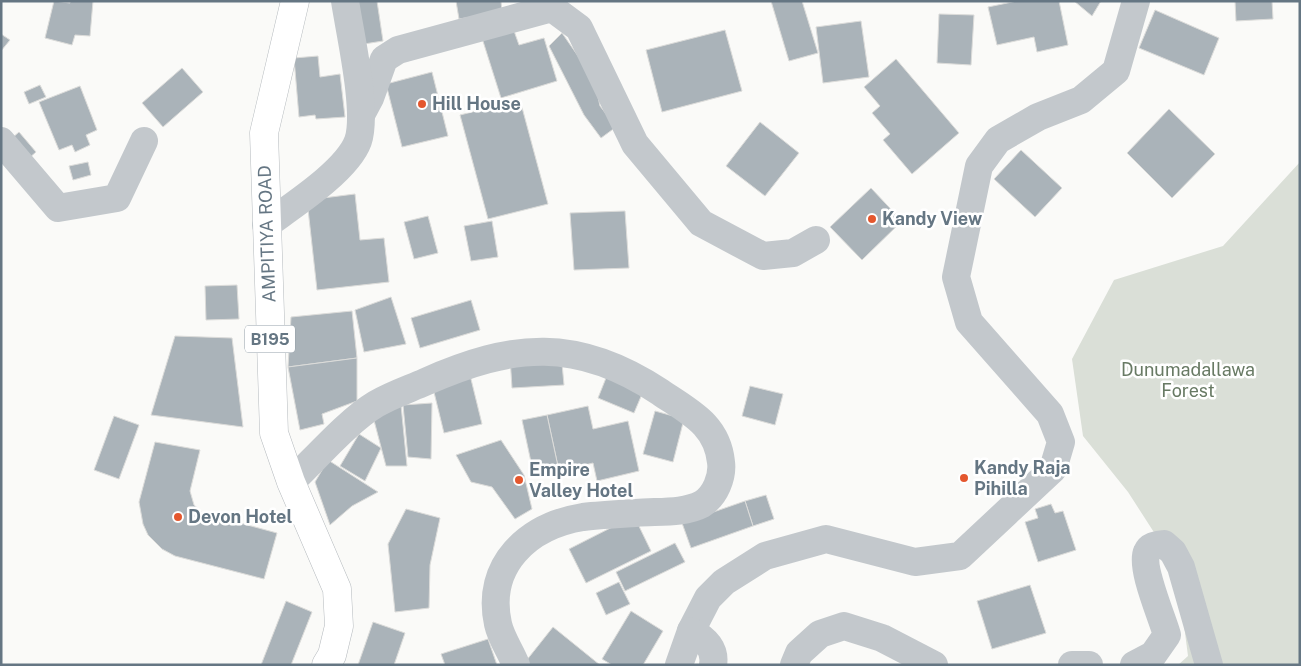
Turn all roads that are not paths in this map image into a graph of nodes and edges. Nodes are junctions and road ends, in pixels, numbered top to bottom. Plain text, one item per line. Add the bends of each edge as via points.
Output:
1 (295, 1) edge
2 (345, 1) edge
3 (1136, 1) edge
4 (552, 5) edge
5 (362, 113) junction
6 (1, 141) edge
7 (144, 141) dead end
8 (266, 225) junction
9 (816, 240) dead end
10 (291, 482) junction
11 (691, 631) junction
12 (326, 665) edge
13 (516, 665) edge
14 (679, 665) edge
15 (713, 665) edge
16 (794, 665) edge
17 (934, 665) edge
18 (1072, 665) edge
19 (1089, 665) edge
20 (1134, 665) edge
21 (1209, 665) edge

1 - 8 main road, AMPITIYA ROAD / B195 via 264,132
2 - 5 street
3 - 11 street via 1116,71 1081,100 1038,117 998,140 979,166 956,277 969,322 1050,414 1062,442 1053,469 960,556 914,562 826,539 765,556 724,582 708,598
4 - 5 street via 398,50 384,59
4 - 9 street via 579,28 635,144 701,223 762,256 793,253
5 - 8 street via 358,142 337,171
6 - 7 street via 58,208 117,198
8 - 10 main road, AMPITIYA ROAD / B195 via 274,433
10 - 12 main road, AMPITIYA ROAD / B195 via 337,589 339,626 332,655
10 - 13 street via 376,404 447,372 514,352 558,351 596,360 634,375 706,425 718,441 722,465 718,486 703,503 685,510 582,517 533,534 510,556 500,574 498,625
11 - 14 street
11 - 15 street via 705,638 711,648
16 - 17 street via 799,652 820,634 844,626 882,638
18 - 19 street
20 - 21 street via 1152,655 1167,635 1144,563 1147,551 1153,545 1164,544 1181,567

